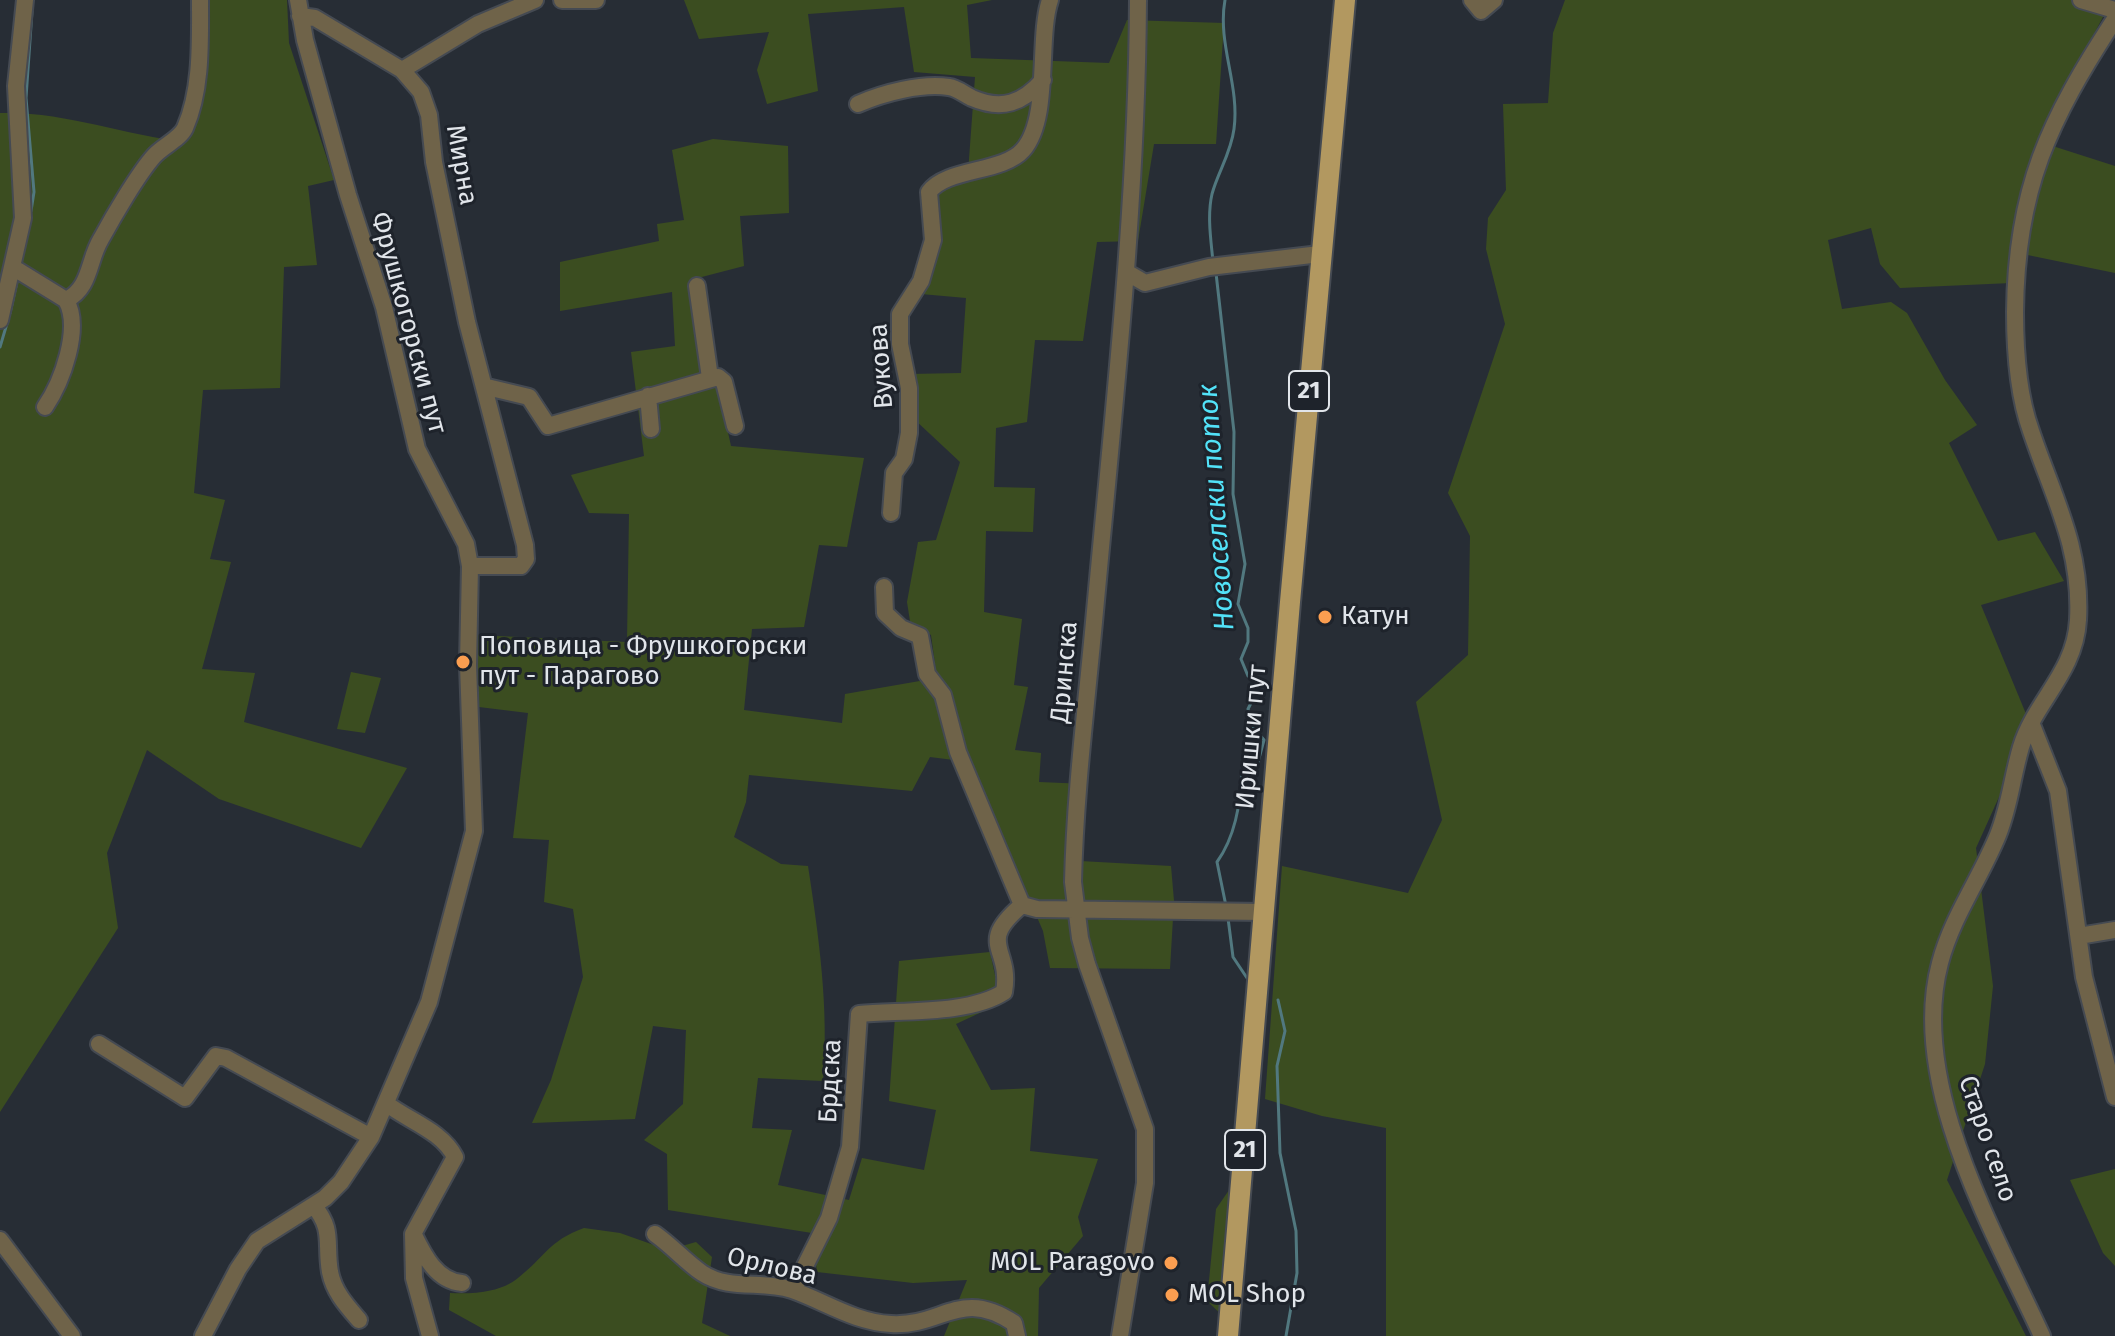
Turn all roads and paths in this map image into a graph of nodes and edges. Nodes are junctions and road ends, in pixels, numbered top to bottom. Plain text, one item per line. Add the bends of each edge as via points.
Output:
1 (25, 0) edge
2 (200, 0) edge
3 (535, 0) edge
4 (562, 0) edge
5 (596, 0) edge
6 (1050, 0) edge
7 (1138, 0) edge
8 (1345, 0) edge
9 (2081, 0) edge
10 (299, 8) edge
11 (2115, 10) edge
12 (2115, 19) edge
13 (402, 70) junction
14 (1044, 79) junction
15 (858, 104) dead end
16 (1320, 254) junction
17 (14, 268) junction
18 (1126, 272) junction
19 (1145, 283) junction
20 (697, 286) dead end
21 (66, 300) junction
22 (1124, 300) junction
23 (0, 320) edge
24 (710, 378) junction
25 (487, 387) junction
26 (648, 396) junction
27 (45, 407) dead end
28 (735, 426) dead end
29 (651, 429) dead end
30 (891, 513) dead end
31 (470, 566) junction
32 (884, 587) dead end
33 (2032, 725) junction
34 (1022, 905) junction
35 (1076, 909) junction
36 (1264, 912) junction
37 (2115, 930) edge
38 (2079, 936) junction
39 (99, 1044) dead end
40 (2115, 1097) edge
41 (387, 1104) junction
42 (371, 1137) junction
43 (314, 1206) junction
44 (413, 1234) junction
45 (655, 1234) dead end
46 (0, 1240) edge
47 (462, 1283) dead end
48 (793, 1290) junction
49 (359, 1320) dead end
50 (72, 1336) edge
51 (203, 1336) edge
52 (430, 1336) edge
53 (1017, 1336) edge
54 (1120, 1336) edge
55 (1228, 1336) edge
56 (2042, 1336) edge

1 - 17 street via 16,86 23,218
2 - 21 street via 200,48 184,131 145,168 100,239 89,275
3 - 13 street via 478,24
4 - 5 street
6 - 14 street, Вукова via 1044,16
7 - 18 street, Дринска
8 - 16 main road, Иришки пут / 21
9 - 11 street
10 - 13 street, Мирна
10 - 31 street, Фрушкогорски пут via 348,195 384,307 417,449 460,527
12 - 33 street, Старо село via 2053,122 2021,218 2016,260 2015,335 2029,427 2072,539 2078,584 2078,624 2070,657
13 - 25 street, Мирна via 421,92 429,115 467,322
14 - 15 street via 1021,101 1000,104 952,87
14 - 30 street, Вукова via 1030,138 1019,154 929,192 932,248 921,281 900,314 909,433 904,459 894,473
16 - 19 street via 1216,266
16 - 36 main road, Иришки пут / 21
17 - 21 street
17 - 23 street
18 - 19 street
18 - 22 street, Дринска
19 - 22 street
20 - 24 street
21 - 27 street via 73,321 68,347 54,395
22 - 35 street, Дринска via 1084,726 1074,861
24 - 26 street
24 - 28 street via 724,382
25 - 26 street via 529,397 548,426
25 - 31 street, Мирна via 526,559 515,568
26 - 29 street
31 - 41 street, Фрушкогорски пут via 474,831 429,1002
32 - 34 street via 885,613 920,636 927,674 943,695 958,752
33 - 38 street via 2058,791
33 - 56 street, Старо село via 2001,826 1953,923 1940,964 1933,1032 1951,1123
34 - 35 street
34 - 48 street, Брдска via 997,933 1004,992 981,1002 859,1014 850,1147 829,1218
35 - 36 street
35 - 54 street, Дринска via 1087,964 1145,1129 1145,1183
36 - 55 main road, Иришки пут / 21
37 - 38 street
38 - 40 street via 2084,977
39 - 42 street via 185,1098 216,1056 226,1058
41 - 42 street, Фрушкогорски пут
41 - 44 street via 432,1132 455,1157
42 - 43 street, Фрушкогорски пут via 341,1182
43 - 49 street via 327,1222 337,1294
43 - 51 street, Фрушкогорски пут via 257,1241
44 - 47 street via 440,1274
44 - 52 street via 414,1278
45 - 48 street, Орлова via 703,1274 728,1283
46 - 50 street
48 - 53 street, Орлова via 856,1319 893,1324 967,1306 985,1308 1014,1323

